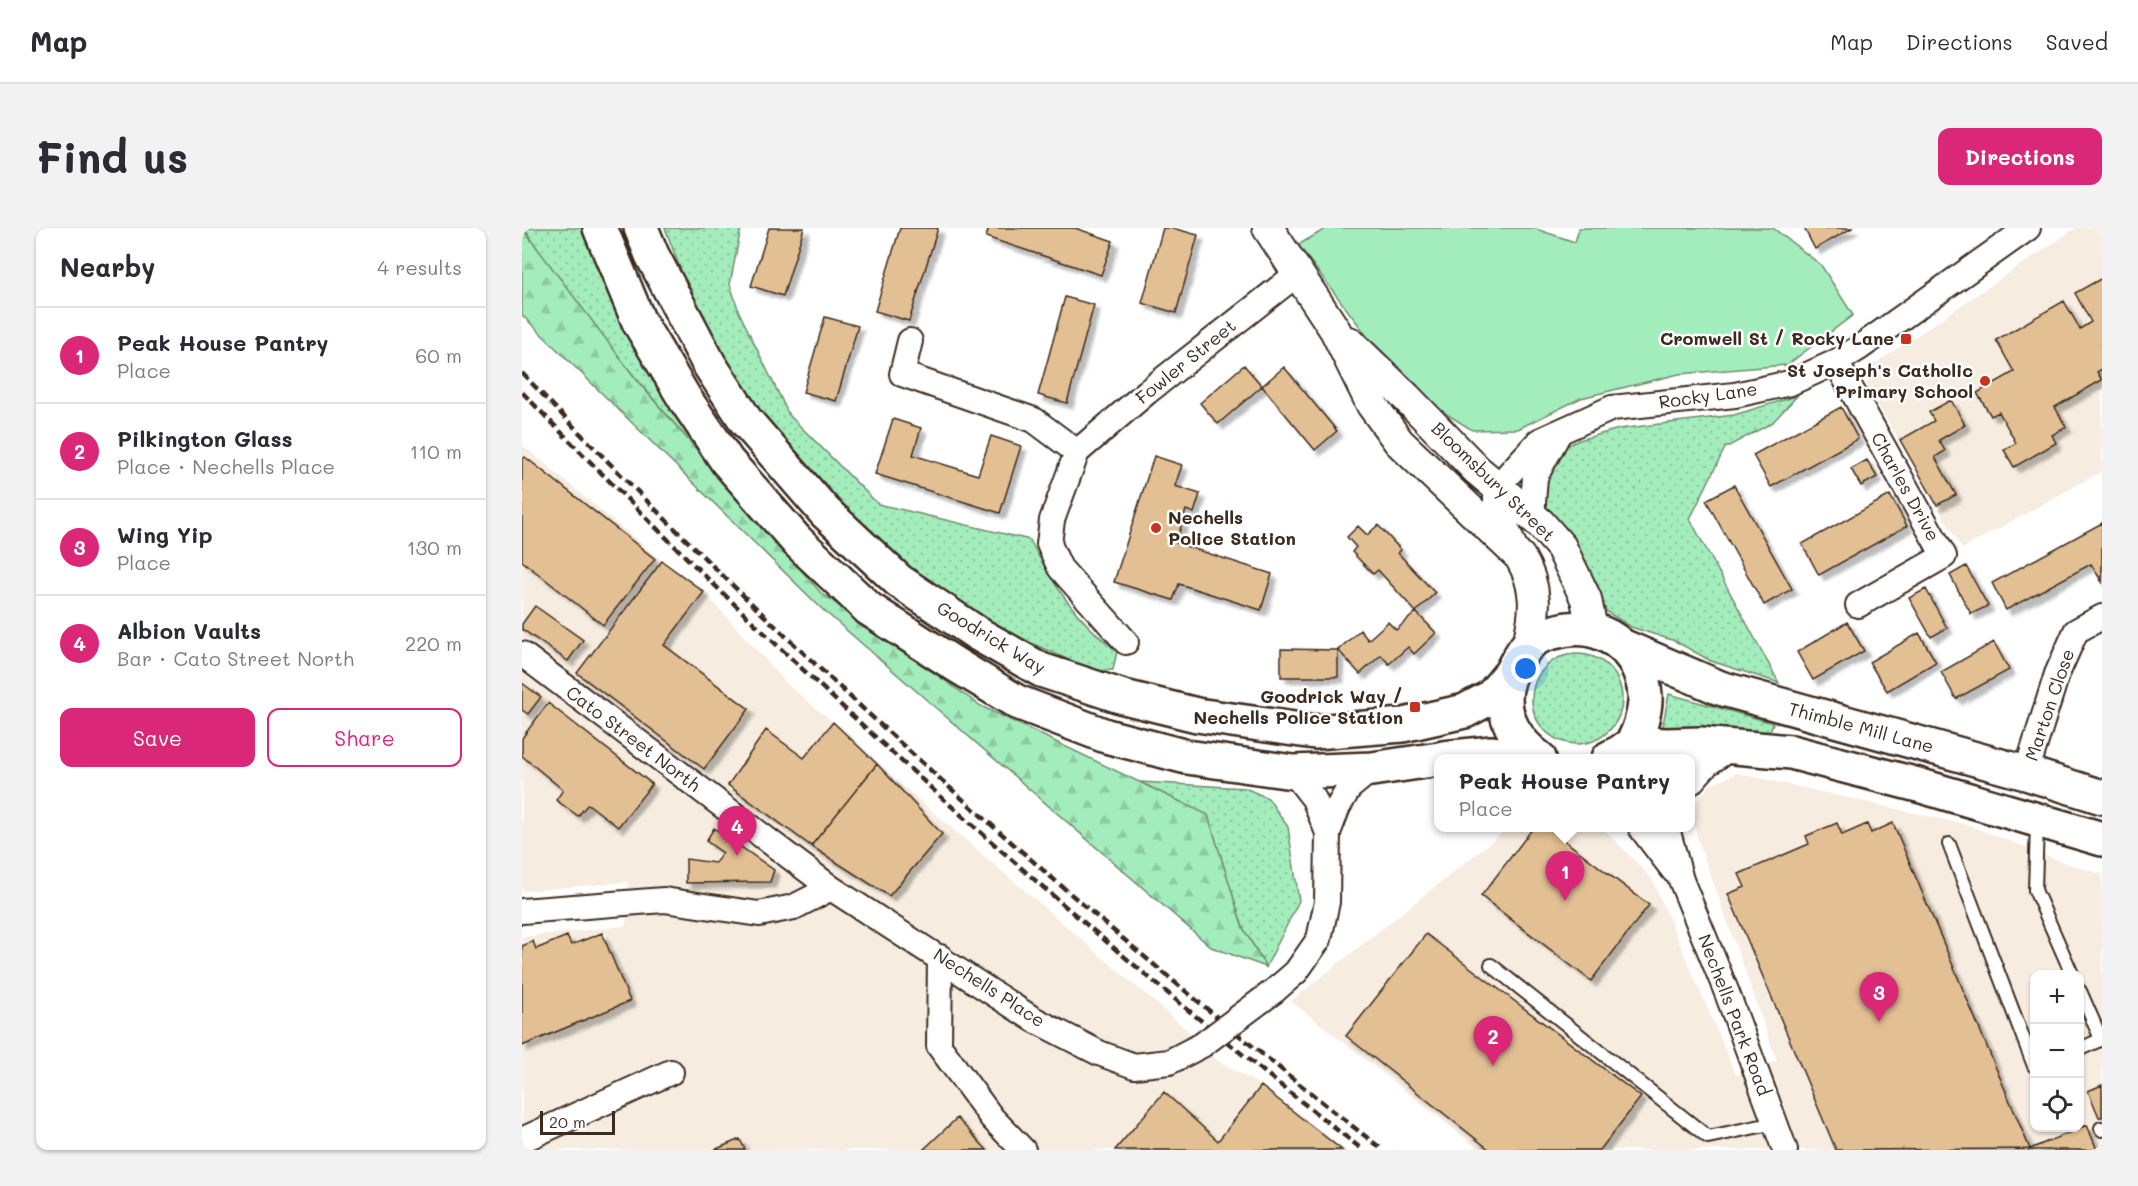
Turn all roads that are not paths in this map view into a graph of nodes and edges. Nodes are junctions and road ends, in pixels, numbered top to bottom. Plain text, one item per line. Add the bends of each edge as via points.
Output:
1 (600, 228) edge
2 (641, 228) edge
3 (1268, 228) edge
4 (2028, 228) edge
5 (1297, 274) junction
6 (1335, 330) junction
7 (910, 341) dead end
8 (1836, 363) junction
9 (1561, 430) junction
10 (1077, 452) junction
11 (1496, 488) junction
12 (1532, 517) junction
13 (1520, 557) junction
14 (1858, 605) dead end
15 (2102, 617) edge
16 (1592, 630) junction
17 (1126, 642) dead end
18 (1528, 644) junction
19 (1624, 647) junction
20 (522, 654) edge
21 (1509, 675) junction
22 (1733, 746) junction
23 (1627, 752) edge
24 (1533, 754) edge
25 (1434, 760) edge
26 (1372, 769) junction
27 (1293, 772) junction
28 (2026, 773) junction
29 (1695, 778) edge
30 (2102, 797) edge
31 (2037, 819) junction
32 (1644, 832) edge
33 (1668, 832) edge
34 (1328, 833) junction
35 (2102, 839) edge
36 (1949, 844) dead end
37 (1681, 880) junction
38 (831, 888) junction
39 (522, 911) edge
40 (940, 957) junction
41 (1491, 965) dead end
42 (2070, 970) edge
43 (2084, 1003) edge
44 (2101, 1039) edge
45 (2084, 1047) edge
46 (2030, 1056) edge
47 (671, 1072) dead end
48 (1775, 1123) junction
49 (522, 1140) edge
50 (1023, 1150) edge
51 (1785, 1150) edge

1 - 27 main road via 639,322 727,461 797,541 869,609 1017,702 1106,736 1187,757
2 - 21 main road, Goodrick Way via 684,320 727,392 746,421 825,512 899,581 1041,670 1120,696 1197,715 1315,732 1403,726 1465,711 1491,697
3 - 5 street, Bloomsbury Street
4 - 8 street, Rocky Lane
5 - 6 street, Bloomsbury Street
5 - 10 street, Fowler Street via 1146,392
6 - 11 street, Bloomsbury Street
6 - 13 street, Bloomsbury Street via 1372,405 1399,442
7 - 10 street via 903,374 1034,420
8 - 9 street, Rocky Lane via 1790,382 1735,395 1612,408
8 - 14 street, Charles Drive via 1944,556
9 - 11 street, Rocky Lane via 1539,441
9 - 12 street via 1535,477
10 - 17 street, Fowler Street via 1052,520 1049,543 1060,568
11 - 12 street, Bloomsbury Street
11 - 13 street via 1496,502
12 - 16 street, Bloomsbury Street via 1561,547 1572,567 1586,599
13 - 18 street, Bloomsbury Street via 1535,598
15 - 28 street, Marton Close via 2076,631 2057,674
16 - 18 main road via 1566,628
16 - 19 main road, Thimble Mill Lane
18 - 21 main road, Goodrick Way
19 - 23 main road via 1644,682 1646,702 1642,721
19 - 28 main road, Thimble Mill Lane via 1720,688
20 - 38 street, Cato Street North
21 - 24 main road via 1505,694 1507,714 1514,733
22 - 23 main road
22 - 29 street
22 - 31 main road via 1791,752
25 - 26 main road
26 - 27 main road
26 - 34 street, Nechells Place via 1349,788
27 - 34 street, Nechells Place via 1314,799
28 - 30 main road, Thimble Mill Lane
31 - 35 main road
31 - 42 lane via 2035,890
32 - 37 street, Nechells Park Road
33 - 37 street, Nechells Park Road
34 - 40 street, Nechells Place, bridge via 1327,902 1319,939 1296,972 1274,991 1202,1045 1169,1062 1134,1065 1099,1053 1034,1019
36 - 46 lane
37 - 48 street, Nechells Park Road
38 - 39 street via 794,907 759,914 664,900
38 - 40 street, Nechells Place
40 - 50 street via 939,1046 992,1118
41 - 48 lane via 1708,1137
43 - 44 lane
44 - 45 lane
47 - 49 street
48 - 51 street, Nechells Park Road

